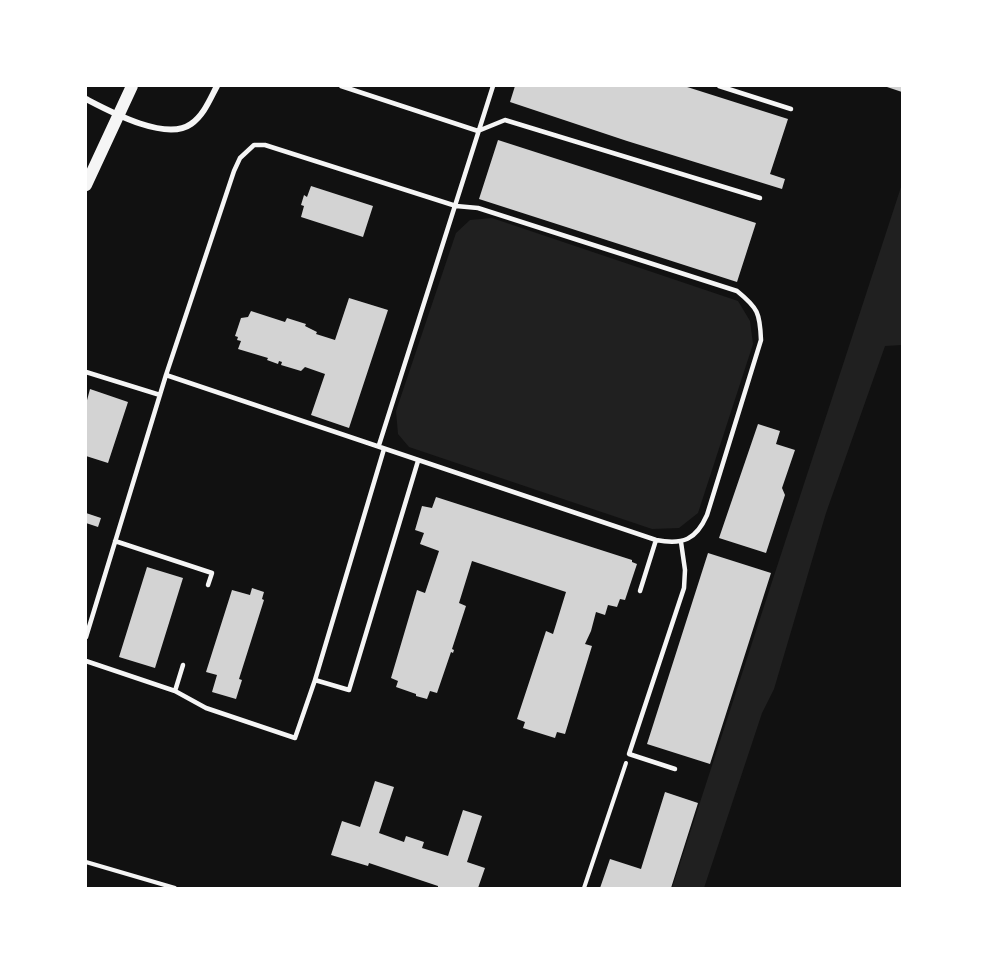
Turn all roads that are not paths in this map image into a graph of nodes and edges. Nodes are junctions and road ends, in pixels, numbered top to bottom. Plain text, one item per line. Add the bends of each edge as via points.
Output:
1 (132, 86) edge
2 (217, 86) edge
3 (340, 86) edge
4 (492, 86) edge
5 (719, 86) edge
6 (86, 99) edge
7 (791, 109) dead end
8 (118, 116) junction
9 (478, 131) junction
10 (86, 185) edge
11 (760, 198) dead end
12 (456, 206) junction
13 (86, 372) edge
14 (166, 375) junction
15 (160, 395) junction
16 (379, 445) junction
17 (384, 449) junction
18 (418, 461) junction
19 (656, 540) junction
20 (115, 541) junction
21 (681, 542) junction
22 (208, 585) dead end
23 (640, 591) dead end
24 (86, 637) edge
25 (86, 662) edge
26 (183, 665) dead end
27 (315, 680) junction
28 (175, 692) junction
29 (675, 769) dead end

1 - 8 main road
2 - 8 street via 201,115 180,129 143,125
3 - 9 lane
4 - 9 lane
5 - 7 lane
6 - 8 street
8 - 10 main road
9 - 11 lane via 505,120
9 - 12 lane
12 - 14 lane via 265,145 250,147 234,171
12 - 16 lane
12 - 21 lane via 478,208 737,291 752,303 760,319 761,340 707,515 696,535
13 - 15 lane
14 - 15 lane
14 - 16 lane
15 - 20 lane
16 - 17 lane
17 - 18 lane
17 - 27 lane
18 - 19 lane
18 - 27 lane via 349,690
19 - 21 lane
19 - 23 lane
20 - 22 lane via 212,573
20 - 24 lane
21 - 29 lane via 684,588 629,754
25 - 28 lane
26 - 28 lane
27 - 28 lane via 296,738 206,708

